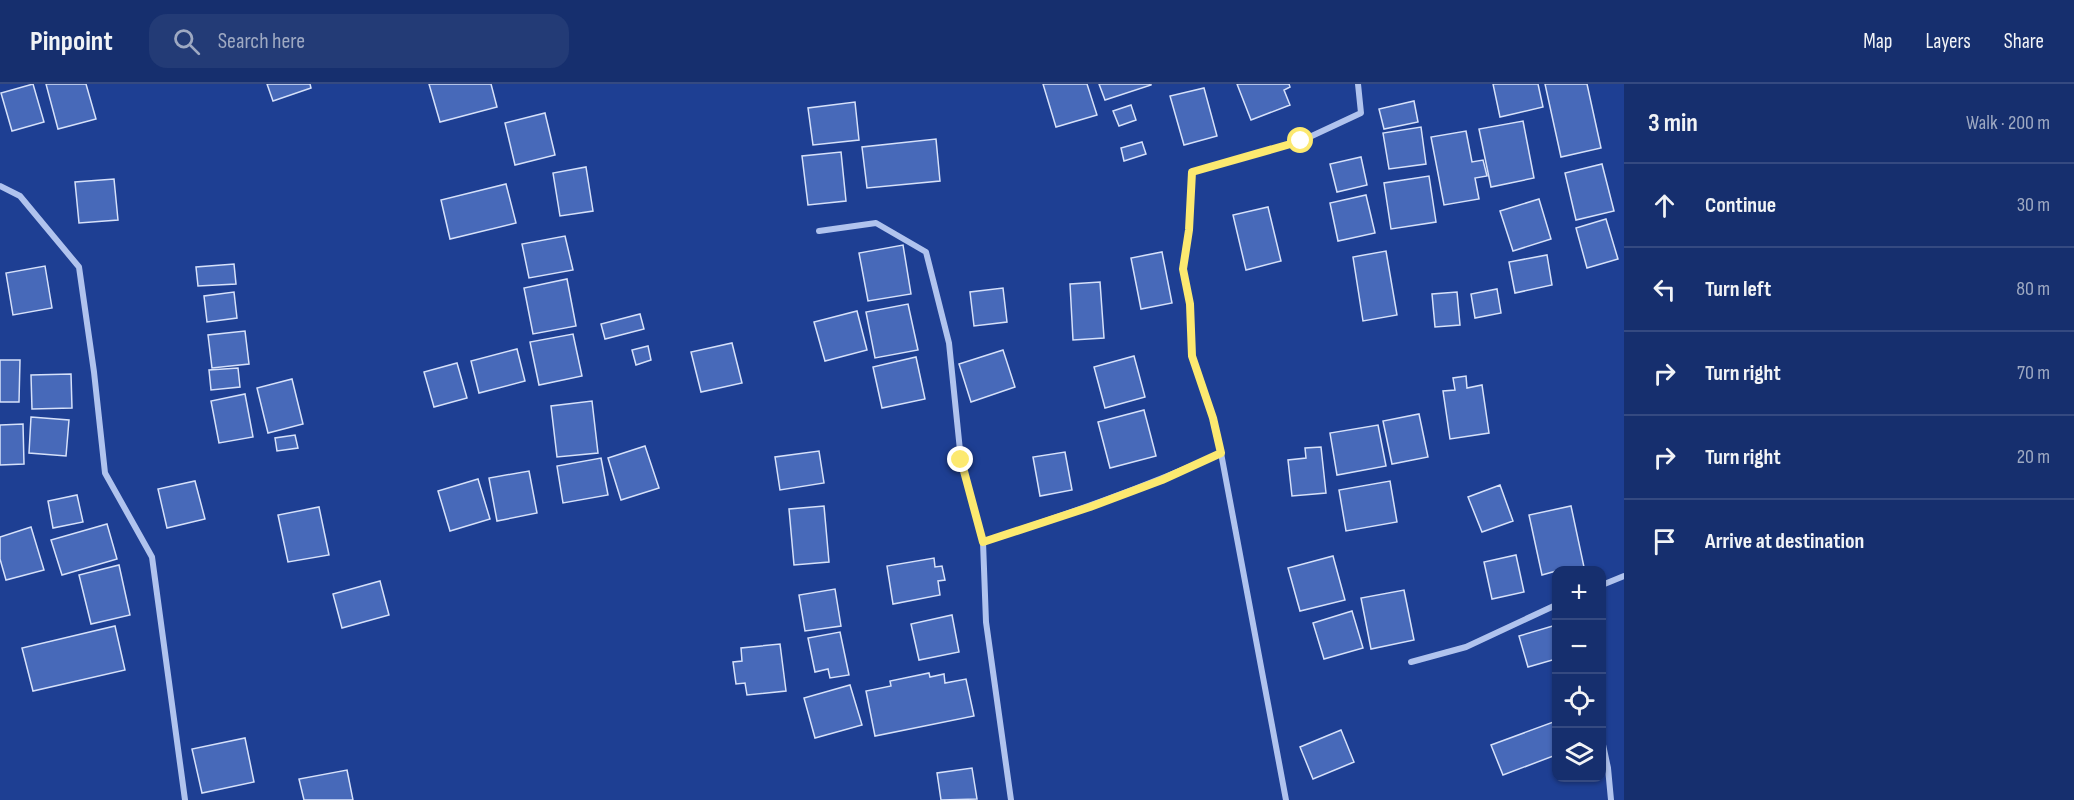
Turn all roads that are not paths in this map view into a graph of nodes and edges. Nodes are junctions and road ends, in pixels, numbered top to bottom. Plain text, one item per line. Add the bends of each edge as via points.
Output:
1 (1358, 84) edge
2 (0, 186) edge
3 (819, 231) dead end
4 (1221, 453) junction
5 (983, 542) junction
6 (1624, 576) edge
7 (1606, 583) edge
8 (1552, 607) edge
9 (1411, 662) dead end
10 (1606, 759) edge
11 (185, 800) edge
12 (1011, 800) edge
13 (1286, 800) edge
14 (1611, 800) edge

1 - 4 street via 1361,113 1301,141 1192,172 1183,269 1190,304 1192,356
2 - 11 street via 20,196 79,267 105,473 152,557
3 - 5 street via 876,223 926,252 949,343 961,460
4 - 5 street via 1090,507
4 - 13 street
5 - 12 street via 986,622
6 - 7 street
8 - 9 street via 1466,647
10 - 14 street

